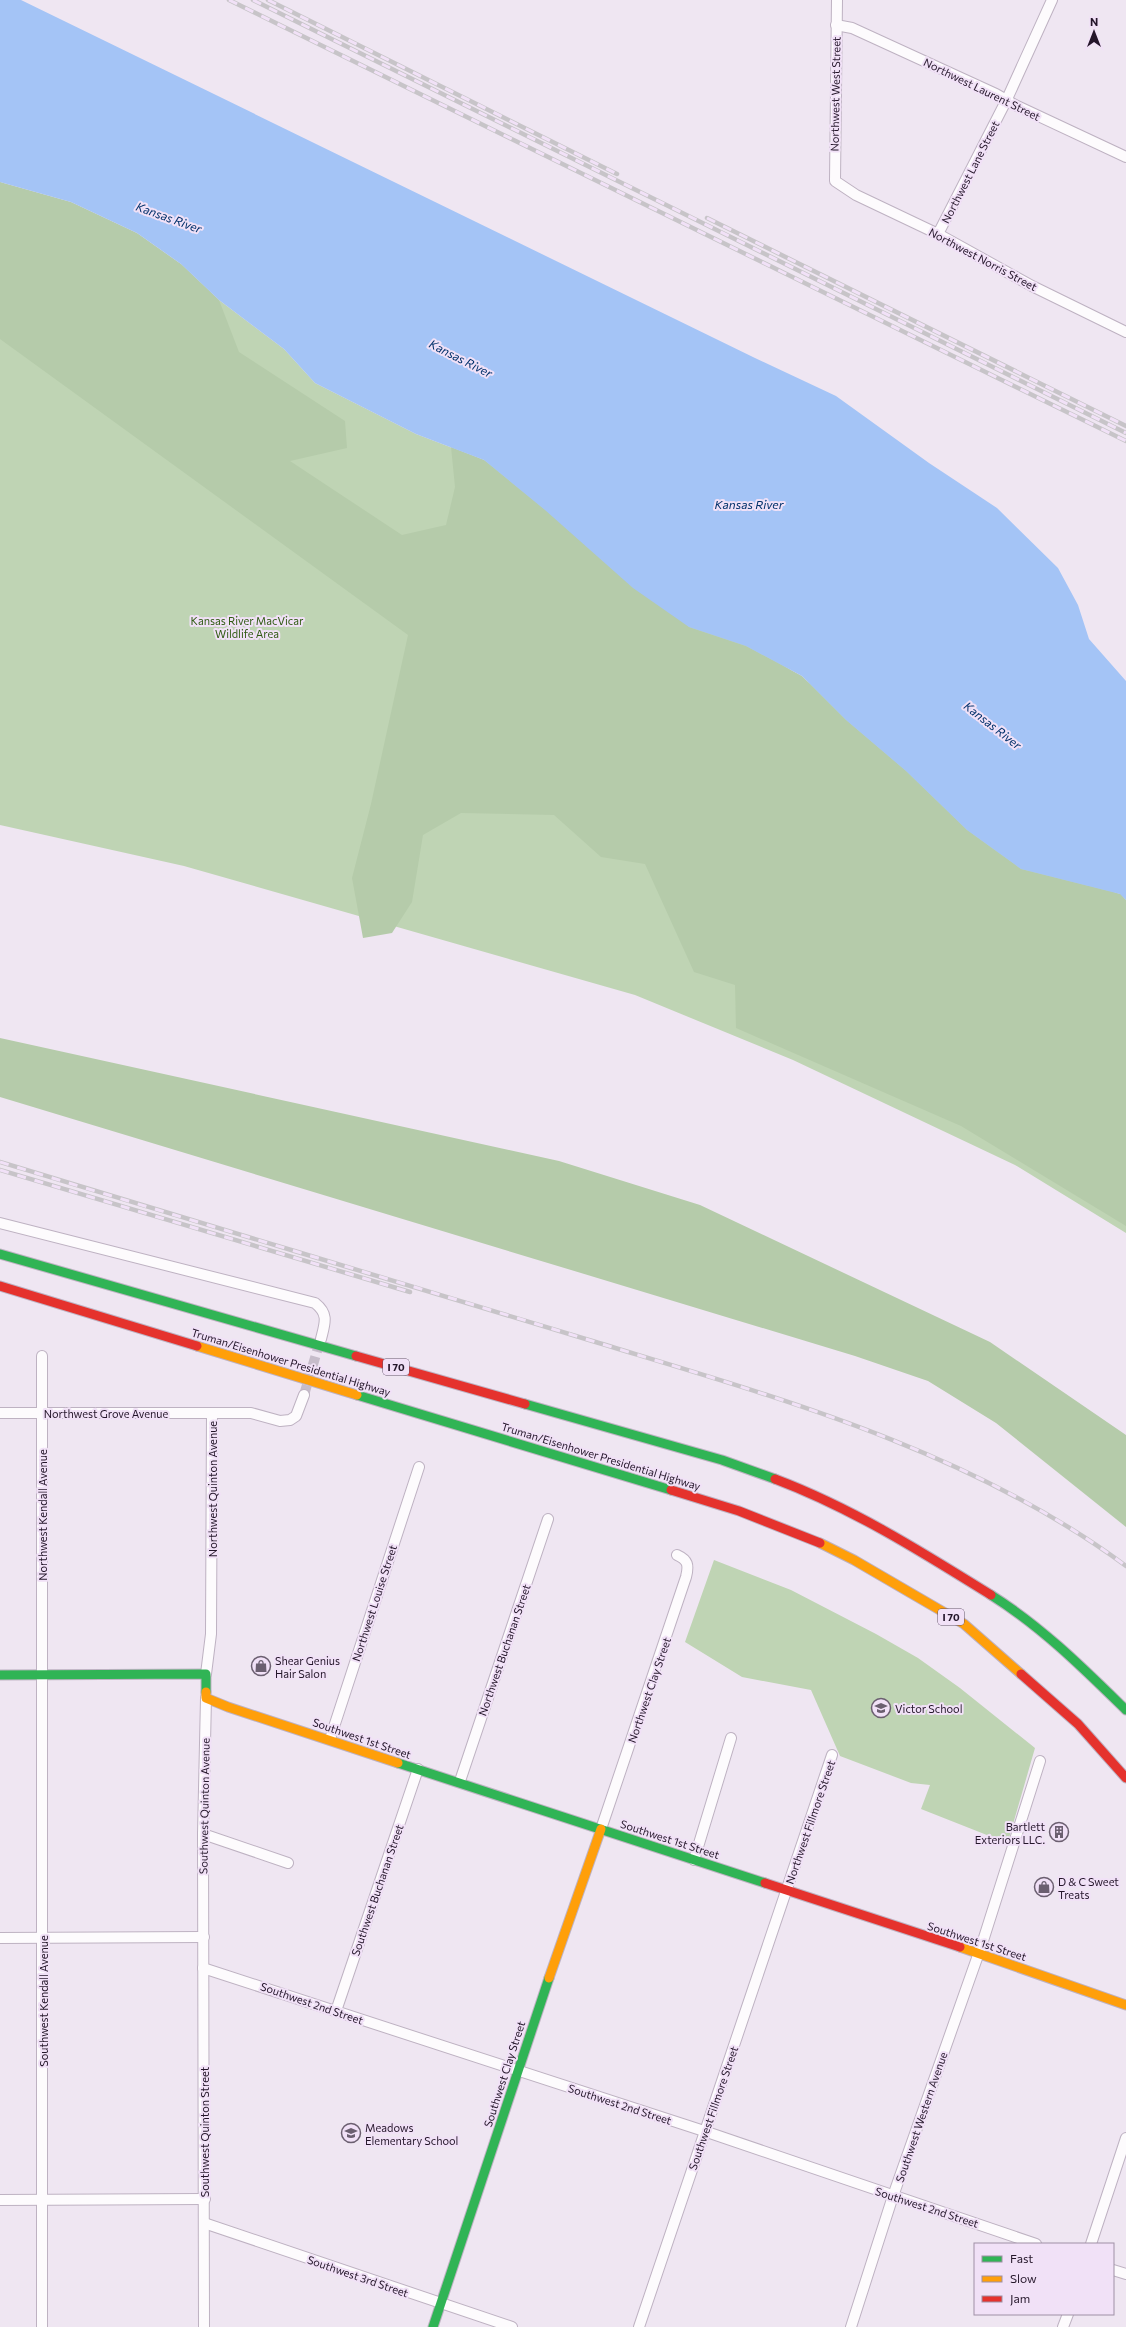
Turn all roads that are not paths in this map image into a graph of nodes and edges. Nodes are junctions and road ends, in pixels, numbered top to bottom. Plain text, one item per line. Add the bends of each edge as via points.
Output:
1 (837, 0) edge
2 (1052, 0) edge
3 (836, 25) junction
4 (1007, 100) junction
5 (1126, 157) edge
6 (840, 185) joint
7 (938, 234) junction
8 (1126, 332) edge
9 (0, 1223) edge
10 (0, 1254) edge
11 (0, 1286) edge
12 (321, 1339) tunnel mouth
13 (42, 1356) dead end
14 (304, 1395) tunnel mouth
15 (0, 1413) edge
16 (42, 1413) junction
17 (212, 1413) junction
18 (420, 1467) dead end
19 (548, 1519) dead end
20 (677, 1554) dead end
21 (1088, 1672) junction
22 (206, 1674) junction
23 (0, 1675) edge
24 (43, 1675) junction
25 (206, 1698) junction
26 (1126, 1704) edge
27 (1126, 1710) edge
28 (731, 1738) dead end
29 (330, 1739) junction
30 (832, 1754) dead end
31 (1040, 1761) dead end
32 (418, 1769) junction
33 (1126, 1778) edge
34 (460, 1781) junction
35 (601, 1829) junction
36 (203, 1834) junction
37 (694, 1860) junction
38 (288, 1863) dead end
39 (787, 1890) junction
40 (204, 1937) junction
41 (0, 1938) edge
42 (43, 1938) junction
43 (978, 1953) junction
44 (203, 1968) junction
45 (1126, 2005) edge
46 (336, 2011) junction
47 (517, 2070) junction
48 (704, 2131) junction
49 (1126, 2138) edge
50 (893, 2196) junction
51 (205, 2199) junction
52 (0, 2200) edge
53 (42, 2200) junction
54 (204, 2223) junction
55 (1033, 2243) edge
56 (1091, 2243) edge
57 (1114, 2270) edge
58 (1126, 2274) edge
59 (441, 2304) junction
60 (1068, 2315) edge
61 (42, 2327) edge
62 (204, 2327) edge
63 (433, 2327) edge
64 (512, 2327) edge
65 (639, 2327) edge
66 (851, 2327) edge
67 (1063, 2327) edge

1 - 3 street, Northwest West Street
2 - 4 street, Northwest Lane Street
3 - 4 street, Northwest Laurent Street via 852,28
3 - 6 street, Northwest West Street via 834,175 835,182
4 - 5 street, Northwest Laurent Street
4 - 7 street, Northwest Lane Street
6 - 7 street, Northwest Norris Street
7 - 8 street, Northwest Norris Street via 1032,286
9 - 12 street via 315,1303 322,1309 326,1321
10 - 21 main road, Truman/Eisenhower Presidential Highway / I 70 via 722,1460 790,1485 878,1527 999,1601 1056,1642
11 - 33 main road, Truman/Eisenhower Presidential Highway / I 70 via 739,1511 819,1543 854,1560 964,1624 1078,1724
13 - 16 street, Northwest Kendall Avenue
14 - 17 street, Northwest Quinton Avenue via 296,1416 285,1421 259,1414
15 - 16 street, Northwest Grove Avenue
16 - 17 street, Northwest Grove Avenue
16 - 24 street, Northwest Kendall Avenue
17 - 22 street, Northwest Quinton Avenue via 211,1634
18 - 29 street, Northwest Louise Street
19 - 34 street, Northwest Buchanan Street
20 - 35 street, Northwest Clay Street via 688,1563 686,1577
21 - 26 main road
21 - 27 main road, Truman/Eisenhower Presidential Highway / I 70
22 - 24 main road
22 - 25 main road, Southwest Quinton Avenue
23 - 24 main road
24 - 42 street, Southwest Kendall Avenue
25 - 29 main road, Southwest 1st Street
25 - 36 street, Southwest Quinton Avenue
28 - 37 street
29 - 32 main road, Southwest 1st Street
30 - 39 street, Northwest Fillmore Street via 832,1762
31 - 43 street, Southwest Western Avenue
32 - 34 main road, Southwest 1st Street
32 - 46 street, Southwest Buchanan Street
34 - 35 main road, Southwest 1st Street
35 - 37 main road, Southwest 1st Street
35 - 47 main road, Southwest Clay Street
36 - 38 street
36 - 40 street, Southwest Quinton Avenue
37 - 39 main road, Southwest 1st Street
39 - 43 main road, Southwest 1st Street
39 - 48 street, Southwest Fillmore Street
40 - 42 street
40 - 44 street, Southwest Quinton Street
41 - 42 street
42 - 53 street, Southwest Kendall Avenue
43 - 45 main road, Southwest 1st Street
43 - 50 street, Southwest Western Avenue
44 - 46 street, Southwest 2nd Street
44 - 51 street, Southwest Quinton Street
46 - 47 street, Southwest 2nd Street
47 - 48 street, Southwest 2nd Street
47 - 59 main road, Southwest Clay Street
48 - 50 street, Southwest 2nd Street
48 - 65 street, Southwest Fillmore Street
49 - 56 street
50 - 55 street, Southwest 2nd Street
50 - 66 street, Southwest Western Avenue
51 - 53 street
51 - 54 street, Southwest Quinton Street
52 - 53 street
53 - 61 street, Southwest Kendall Avenue
54 - 59 street, Southwest 3rd Street
54 - 62 street, Southwest Quinton Street
57 - 58 street
59 - 63 main road, Southwest Clay Street
59 - 64 street, Southwest 3rd Street
60 - 67 street

